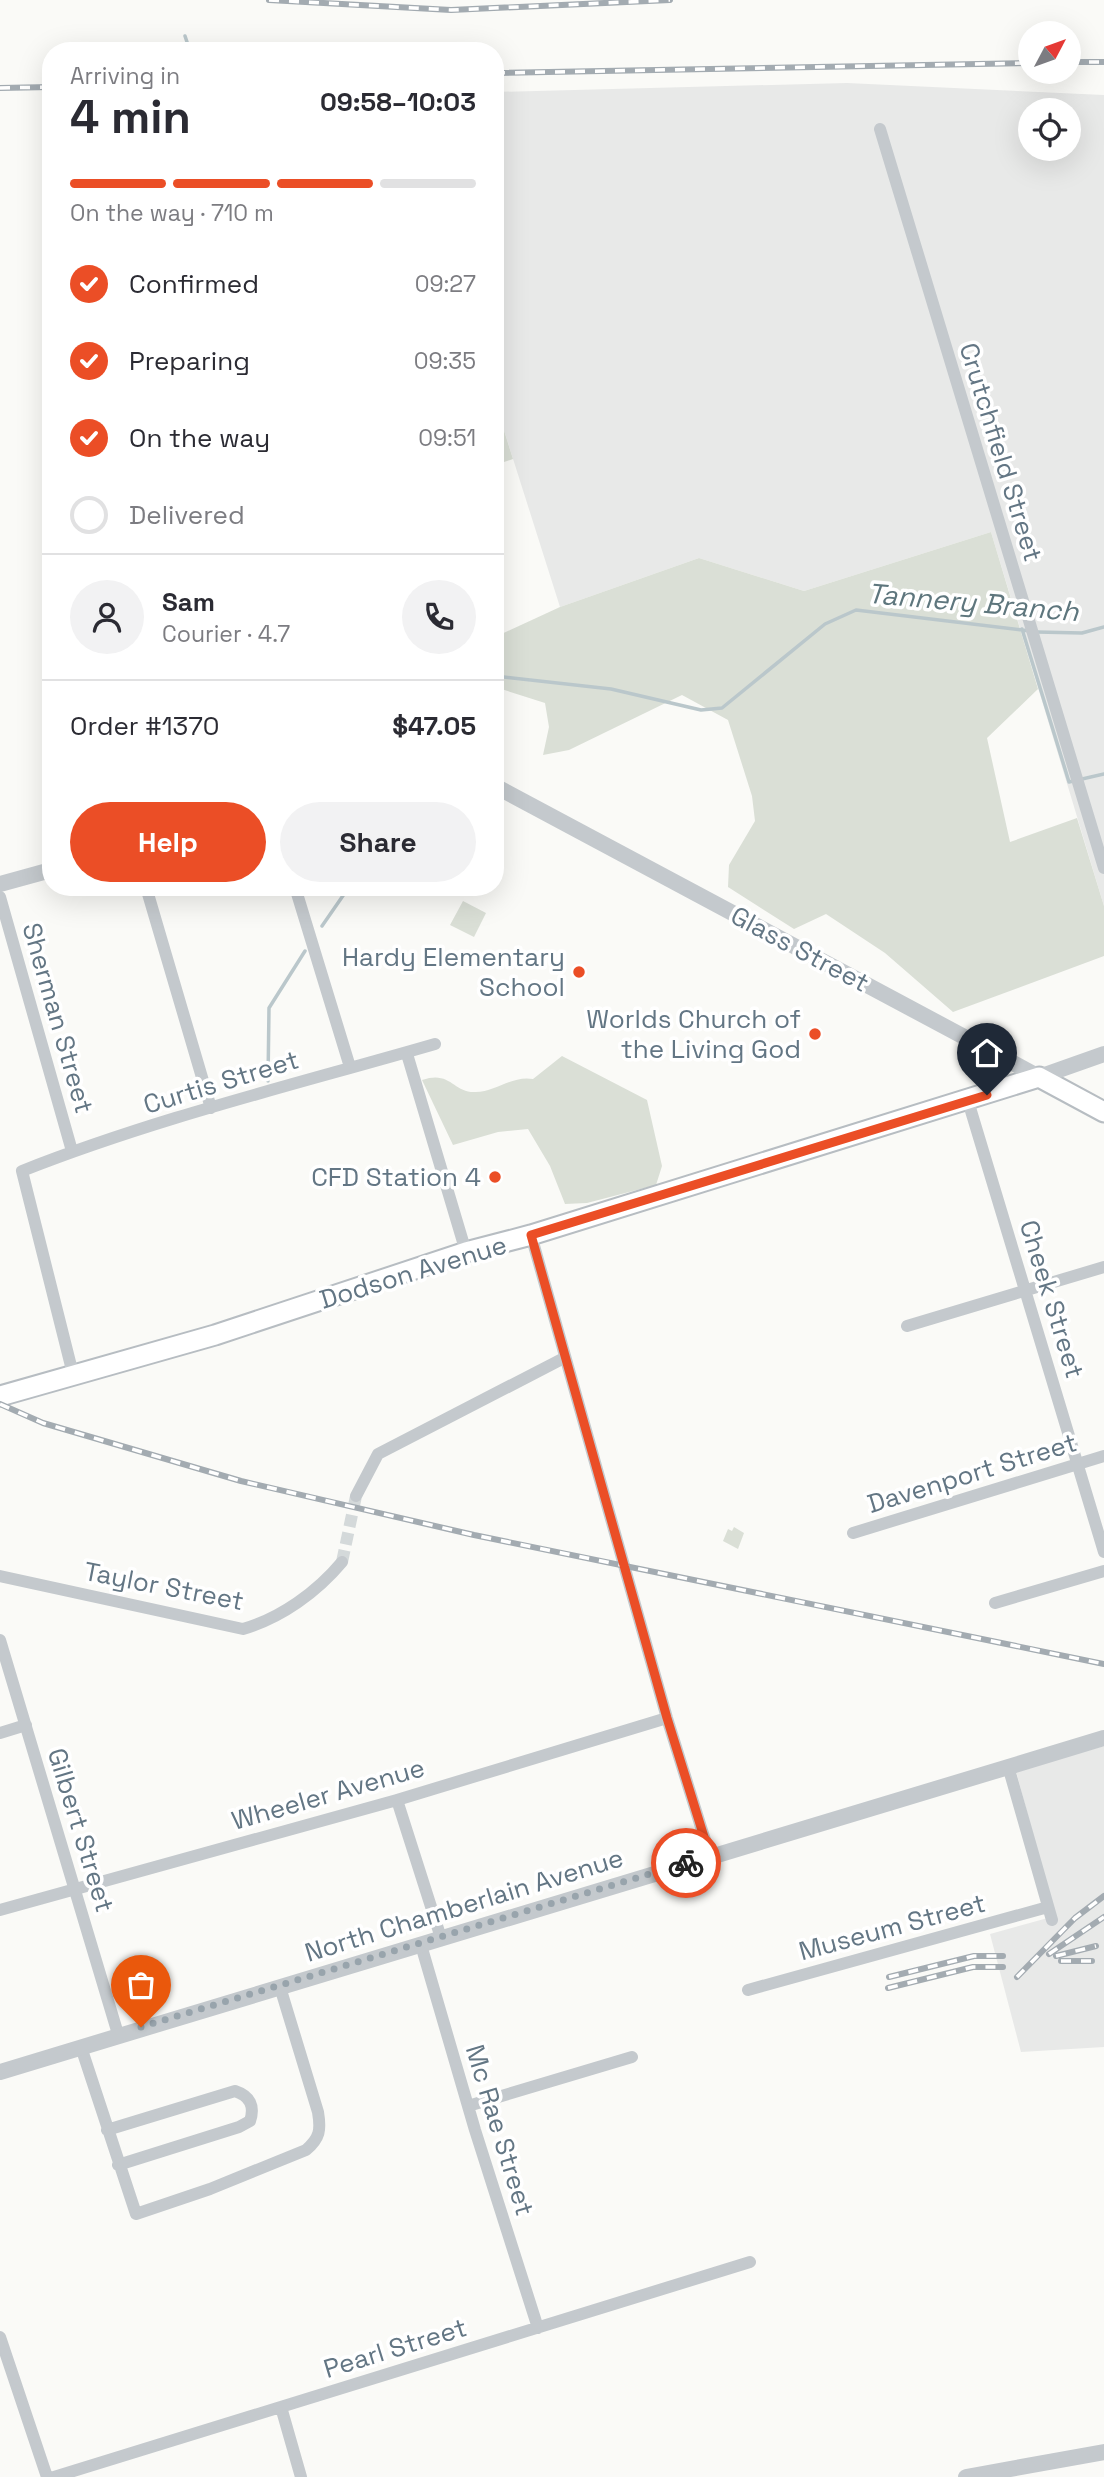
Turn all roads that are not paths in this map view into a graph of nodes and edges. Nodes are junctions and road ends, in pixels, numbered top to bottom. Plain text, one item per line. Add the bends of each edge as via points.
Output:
1 (880, 129) dead end
2 (504, 791) edge
3 (1104, 868) edge
4 (42, 872) edge
5 (0, 884) edge
6 (149, 896) edge
7 (298, 896) edge
8 (0, 897) edge
9 (435, 1044) dead end
10 (407, 1054) junction
11 (1104, 1054) edge
12 (350, 1067) junction
13 (1039, 1077) junction
14 (968, 1101) junction
15 (211, 1108) junction
16 (1104, 1112) edge
17 (72, 1151) junction
18 (531, 1235) junction
19 (466, 1252) junction
20 (1104, 1267) edge
21 (1026, 1290) junction
22 (907, 1326) dead end
23 (564, 1357) junction
24 (73, 1374) junction
25 (0, 1396) edge
26 (1104, 1456) edge
27 (1078, 1464) junction
28 (356, 1496) tunnel mouth
29 (853, 1533) dead end
30 (1104, 1552) edge
31 (342, 1562) tunnel mouth
32 (1104, 1571) edge
33 (0, 1576) edge
34 (995, 1603) dead end
35 (0, 1640) edge
36 (667, 1718) junction
37 (26, 1725) junction
38 (0, 1733) edge
39 (1104, 1738) edge
40 (1008, 1766) junction
41 (397, 1800) junction
42 (710, 1856) junction
43 (75, 1889) junction
44 (1048, 1907) junction
45 (0, 1910) edge
46 (1052, 1920) dead end
47 (441, 1938) junction
48 (421, 1945) junction
49 (279, 1987) junction
50 (748, 1990) dead end
51 (118, 2034) junction
52 (81, 2047) junction
53 (632, 2057) dead end
54 (0, 2072) edge
55 (468, 2106) junction
56 (107, 2130) junction
57 (118, 2165) junction
58 (750, 2262) dead end
59 (538, 2328) junction
60 (0, 2337) edge
61 (281, 2407) junction
62 (1104, 2452) edge
63 (47, 2477) edge
64 (54, 2477) edge
65 (301, 2477) edge
66 (966, 2477) edge

1 - 3 street, Crutchfield Street
2 - 13 street, Glass Street
4 - 5 street
6 - 15 street
7 - 12 street
8 - 17 street, Sherman Street
9 - 10 street, Curtis Street
10 - 12 street, Curtis Street
10 - 19 street
11 - 13 street, Dodson Avenue
12 - 15 street, Curtis Street
13 - 14 main road, Dodson Avenue
13 - 16 main road, Glass Street
14 - 18 main road, Dodson Avenue
14 - 21 street, Cheek Street
15 - 17 street, Curtis Street
17 - 24 street, Curtis Street via 22,1171
18 - 19 main road, Dodson Avenue
18 - 23 street
19 - 24 main road, Dodson Avenue via 215,1335
20 - 21 street
21 - 22 street
21 - 27 street, Cheek Street
23 - 28 street via 378,1454
23 - 36 street
24 - 25 main road, Dodson Avenue
26 - 27 street, Davenport Street
27 - 29 street, Davenport Street
27 - 30 street, Cheek Street
31 - 33 street, Taylor Street via 315,1591 243,1629
32 - 34 street
35 - 37 street, Gilbert Street
36 - 41 street, Wheeler Avenue
36 - 42 street
37 - 38 street
37 - 43 street, Gilbert Street
39 - 40 street, North Chamberlain Avenue
40 - 42 street, North Chamberlain Avenue
40 - 44 street
41 - 43 street, Wheeler Avenue
41 - 47 street
42 - 47 street, North Chamberlain Avenue
43 - 45 street, Wheeler Avenue
43 - 51 street, Gilbert Street
44 - 46 street
44 - 50 street, Museum Street
47 - 48 street, North Chamberlain Avenue
48 - 49 street, North Chamberlain Avenue
48 - 55 street, Mc Rae Street
49 - 51 street, North Chamberlain Avenue
49 - 57 street via 318,2112 321,2129 316,2141 306,2150 211,2189 136,2214
51 - 52 street, North Chamberlain Avenue
52 - 54 street, North Chamberlain Avenue
52 - 56 street
53 - 55 street
55 - 59 street, Mc Rae Street
56 - 57 street
56 - 57 street via 234,2091 251,2102 250,2121 239,2127
58 - 59 street, Pearl Street
59 - 61 street, Pearl Street
60 - 63 street
61 - 64 street, Pearl Street
61 - 65 street
62 - 66 street

